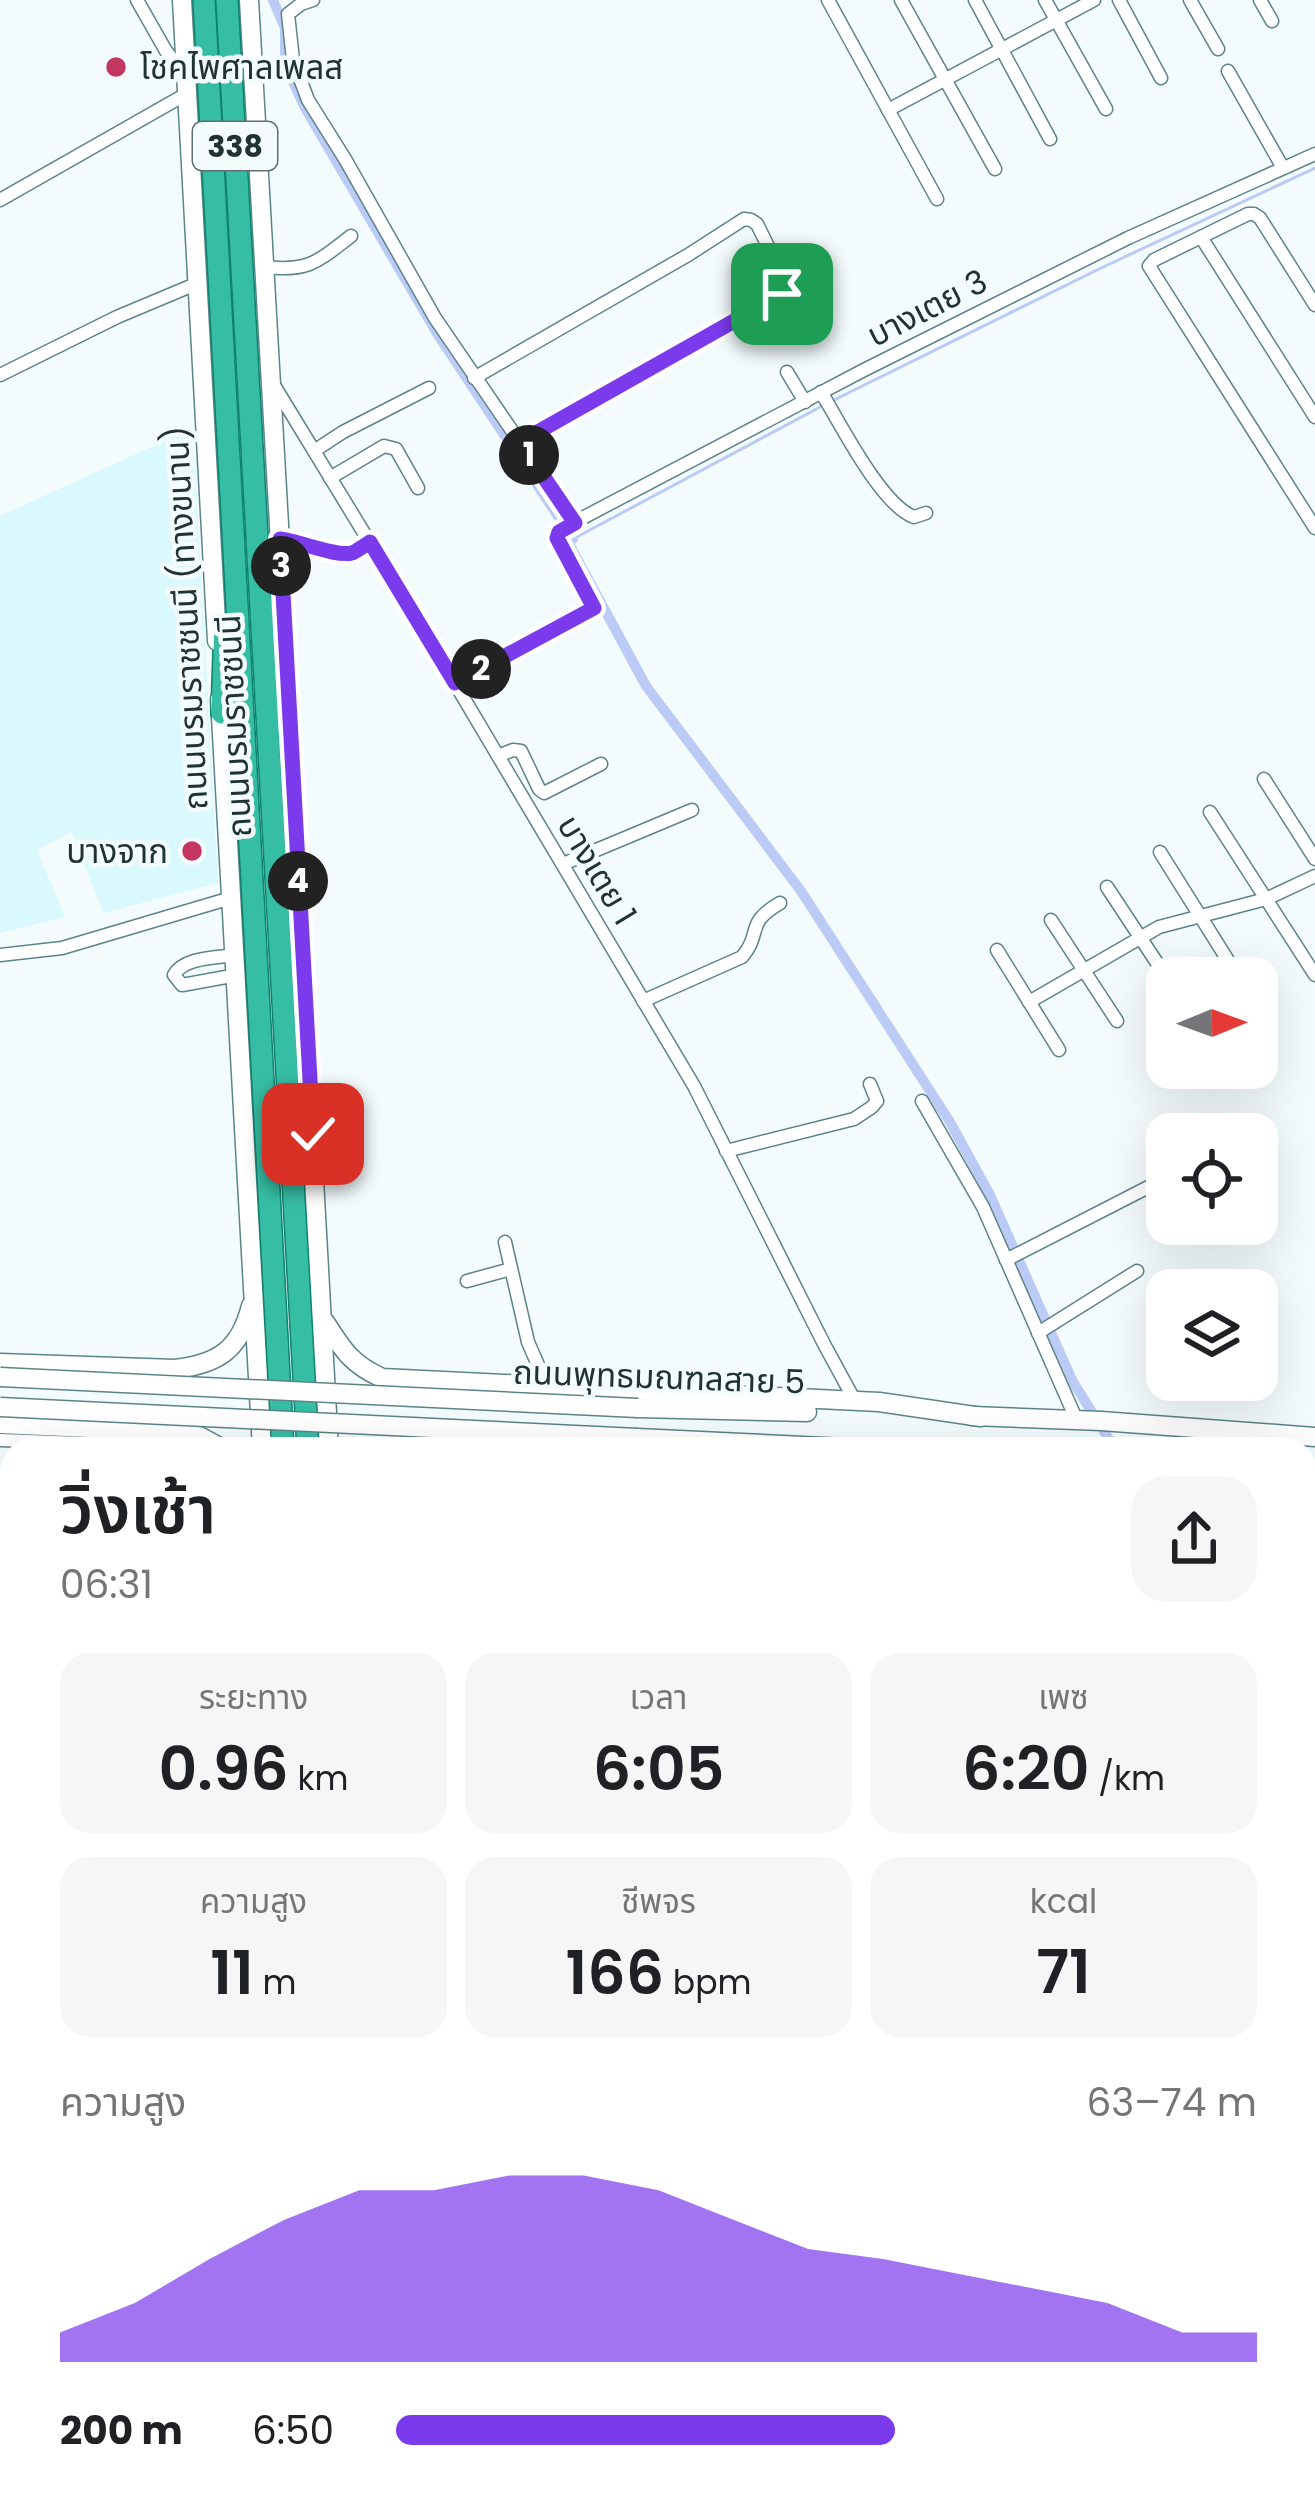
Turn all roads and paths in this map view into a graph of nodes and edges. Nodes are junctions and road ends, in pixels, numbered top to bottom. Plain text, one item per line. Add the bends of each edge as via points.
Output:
1 (137, 0) edge
2 (182, 0) edge
3 (204, 0) edge
4 (227, 0) edge
5 (313, 0) edge
6 (828, 0) edge
7 (901, 0) edge
8 (975, 0) edge
9 (1045, 0) edge
10 (1094, 0) edge
11 (1119, 0) edge
12 (1190, 0) edge
13 (1261, 0) edge
14 (250, 7) edge
15 (1057, 20) junction
16 (1272, 21) dead end
17 (1218, 49) dead end
18 (1002, 50) junction
19 (1228, 71) dead end
20 (1161, 78) dead end
21 (946, 81) junction
22 (187, 85) junction
23 (1106, 109) dead end
24 (888, 110) junction
25 (1050, 139) dead end
26 (1315, 154) edge
27 (1283, 168) junction
28 (994, 169) dead end
29 (937, 199) dead end
30 (0, 200) edge
31 (351, 236) dead end
32 (1201, 237) junction
33 (264, 267) junction
34 (199, 283) junction
35 (1315, 305) edge
36 (788, 372) dead end
37 (0, 375) edge
38 (474, 378) junction
39 (270, 379) junction
40 (429, 388) dead end
41 (826, 400) junction
42 (805, 402) junction
43 (1315, 417) edge
44 (520, 442) junction
45 (314, 451) junction
46 (330, 478) junction
47 (418, 488) dead end
48 (256, 512) junction
49 (926, 513) dead end
50 (568, 526) junction
51 (1315, 529) edge
52 (232, 531) junction
53 (280, 539) junction
54 (370, 542) junction
55 (455, 683) junction
56 (222, 713) junction
57 (290, 740) junction
58 (498, 756) junction
59 (601, 764) dead end
60 (1264, 779) dead end
61 (692, 810) dead end
62 (1210, 812) dead end
63 (1160, 852) dead end
64 (1315, 859) edge
65 (563, 864) junction
66 (1315, 876) edge
67 (1107, 887) dead end
68 (231, 898) junction
69 (1266, 899) junction
70 (780, 903) dead end
71 (1199, 915) junction
72 (1051, 920) dead end
73 (1139, 939) junction
74 (997, 950) dead end
75 (0, 956) edge
76 (1152, 957) edge
77 (1226, 957) edge
78 (1085, 970) junction
79 (1315, 975) edge
80 (643, 1000) junction
81 (1029, 1002) junction
82 (1117, 1021) dead end
83 (1059, 1050) dead end
84 (871, 1084) dead end
85 (922, 1101) dead end
86 (727, 1151) junction
87 (1146, 1188) edge
88 (505, 1241) dead end
89 (1014, 1256) junction
90 (511, 1269) junction
91 (1137, 1271) dead end
92 (467, 1282) dead end
93 (254, 1292) junction
94 (322, 1318) junction
95 (1045, 1329) junction
96 (0, 1363) edge
97 (131, 1368) junction
98 (0, 1377) edge
99 (460, 1383) junction
100 (548, 1388) junction
101 (855, 1401) junction
102 (0, 1407) edge
103 (981, 1417) junction
104 (1088, 1421) junction
105 (0, 1424) edge
106 (94, 1437) edge
107 (124, 1437) edge
108 (147, 1437) edge
109 (202, 1437) edge
110 (261, 1437) edge
111 (283, 1437) edge
112 (307, 1437) edge
113 (328, 1437) edge
114 (432, 1437) edge
115 (616, 1437) edge
116 (1315, 1437) edge

1 - 22 street
2 - 22 main road, ถนนบรมราชชนนี (ทางขนาน) / 338
3 - 52 highway, ถนนบรมราชชนนี / 338
4 - 48 highway, ถนนบรมราชชนนี / 338
5 - 38 street via 288,14 297,75
6 - 24 street
7 - 21 street
8 - 18 street
9 - 15 street
10 - 15 street
11 - 20 street
12 - 17 street
13 - 16 street
14 - 33 main road, 338
15 - 18 street
15 - 23 street
18 - 21 street
18 - 25 street
19 - 27 street
21 - 24 street
21 - 28 street
22 - 30 street
22 - 34 main road, ถนนบรมราชชนนี (ทางขนาน) / 338
24 - 29 street
26 - 27 street, บางเตย 3
27 - 41 street, บางเตย 3 via 1128,238
31 - 33 street via 298,269
32 - 35 street via 1254,214
32 - 43 street
32 - 51 street via 1149,266
33 - 39 main road, 338
34 - 37 street
34 - 56 main road, ถนนบรมราชชนนี (ทางขนาน) / 338
36 - 42 street
38 - 44 street
38 - 44 street via 744,219 757,224 784,279 782,294
39 - 45 street, บางเตย 1
39 - 53 main road, 338
40 - 45 street
41 - 42 street, บางเตย 3
41 - 49 street via 897,507 914,517
42 - 50 street, บางเตย 3
44 - 50 street
45 - 46 street, บางเตย 1
46 - 47 street via 390,446
46 - 54 street, บางเตย 1
48 - 57 highway
48 - 112 highway, ถนนบรมราชชนนี / 338
50 - 55 street via 557,538 594,608
52 - 56 highway
52 - 111 highway, ถนนบรมราชชนนี / 338
53 - 54 street via 340,554
53 - 57 main road, 338
54 - 55 street, บางเตย 1
55 - 58 street, บางเตย 1
56 - 68 main road, ถนนบรมราชชนนี (ทางขนาน) / 338
57 - 94 main road, 338
58 - 59 street via 521,752 544,794
58 - 65 street, บางเตย 1
60 - 64 street
61 - 65 street
62 - 69 street
63 - 71 street
65 - 80 street, บางเตย 1
66 - 69 street
67 - 73 street
68 - 75 street via 62,949
68 - 93 main road, ถนนบรมราชชนนี (ทางขนาน) / 338
69 - 71 street
69 - 79 street
70 - 80 street via 762,913 742,957
71 - 73 street
71 - 77 street
72 - 78 street
73 - 76 street
73 - 78 street
74 - 81 street
78 - 81 street
78 - 82 street
80 - 86 street, บางเตย 1
81 - 83 street
84 - 86 street via 877,1100 854,1119
85 - 89 street
86 - 101 street, บางเตย 1
87 - 89 street
88 - 90 street
89 - 95 street
90 - 92 street
90 - 100 street
91 - 95 street
93 - 97 main road via 246,1326 214,1360
93 - 110 main road, ถนนบรมราชชนนี (ทางขนาน) / 338
94 - 99 main road via 362,1369 382,1378
94 - 113 main road, 338
95 - 104 street
96 - 97 main road
97 - 107 main road via 143,1402
98 - 103 main road, ถนนพุทธมณฑลสาย 5, bridge
99 - 100 main road
99 - 114 main road via 434,1394
100 - 101 main road
101 - 103 main road
102 - 115 main road, ถนนพุทธมณฑลสาย 5, bridge
103 - 104 main road, ถนนพุทธมณฑลสาย 5
104 - 116 main road, ถนนพุทธมณฑลสาย 5
105 - 106 main road
108 - 109 main road

